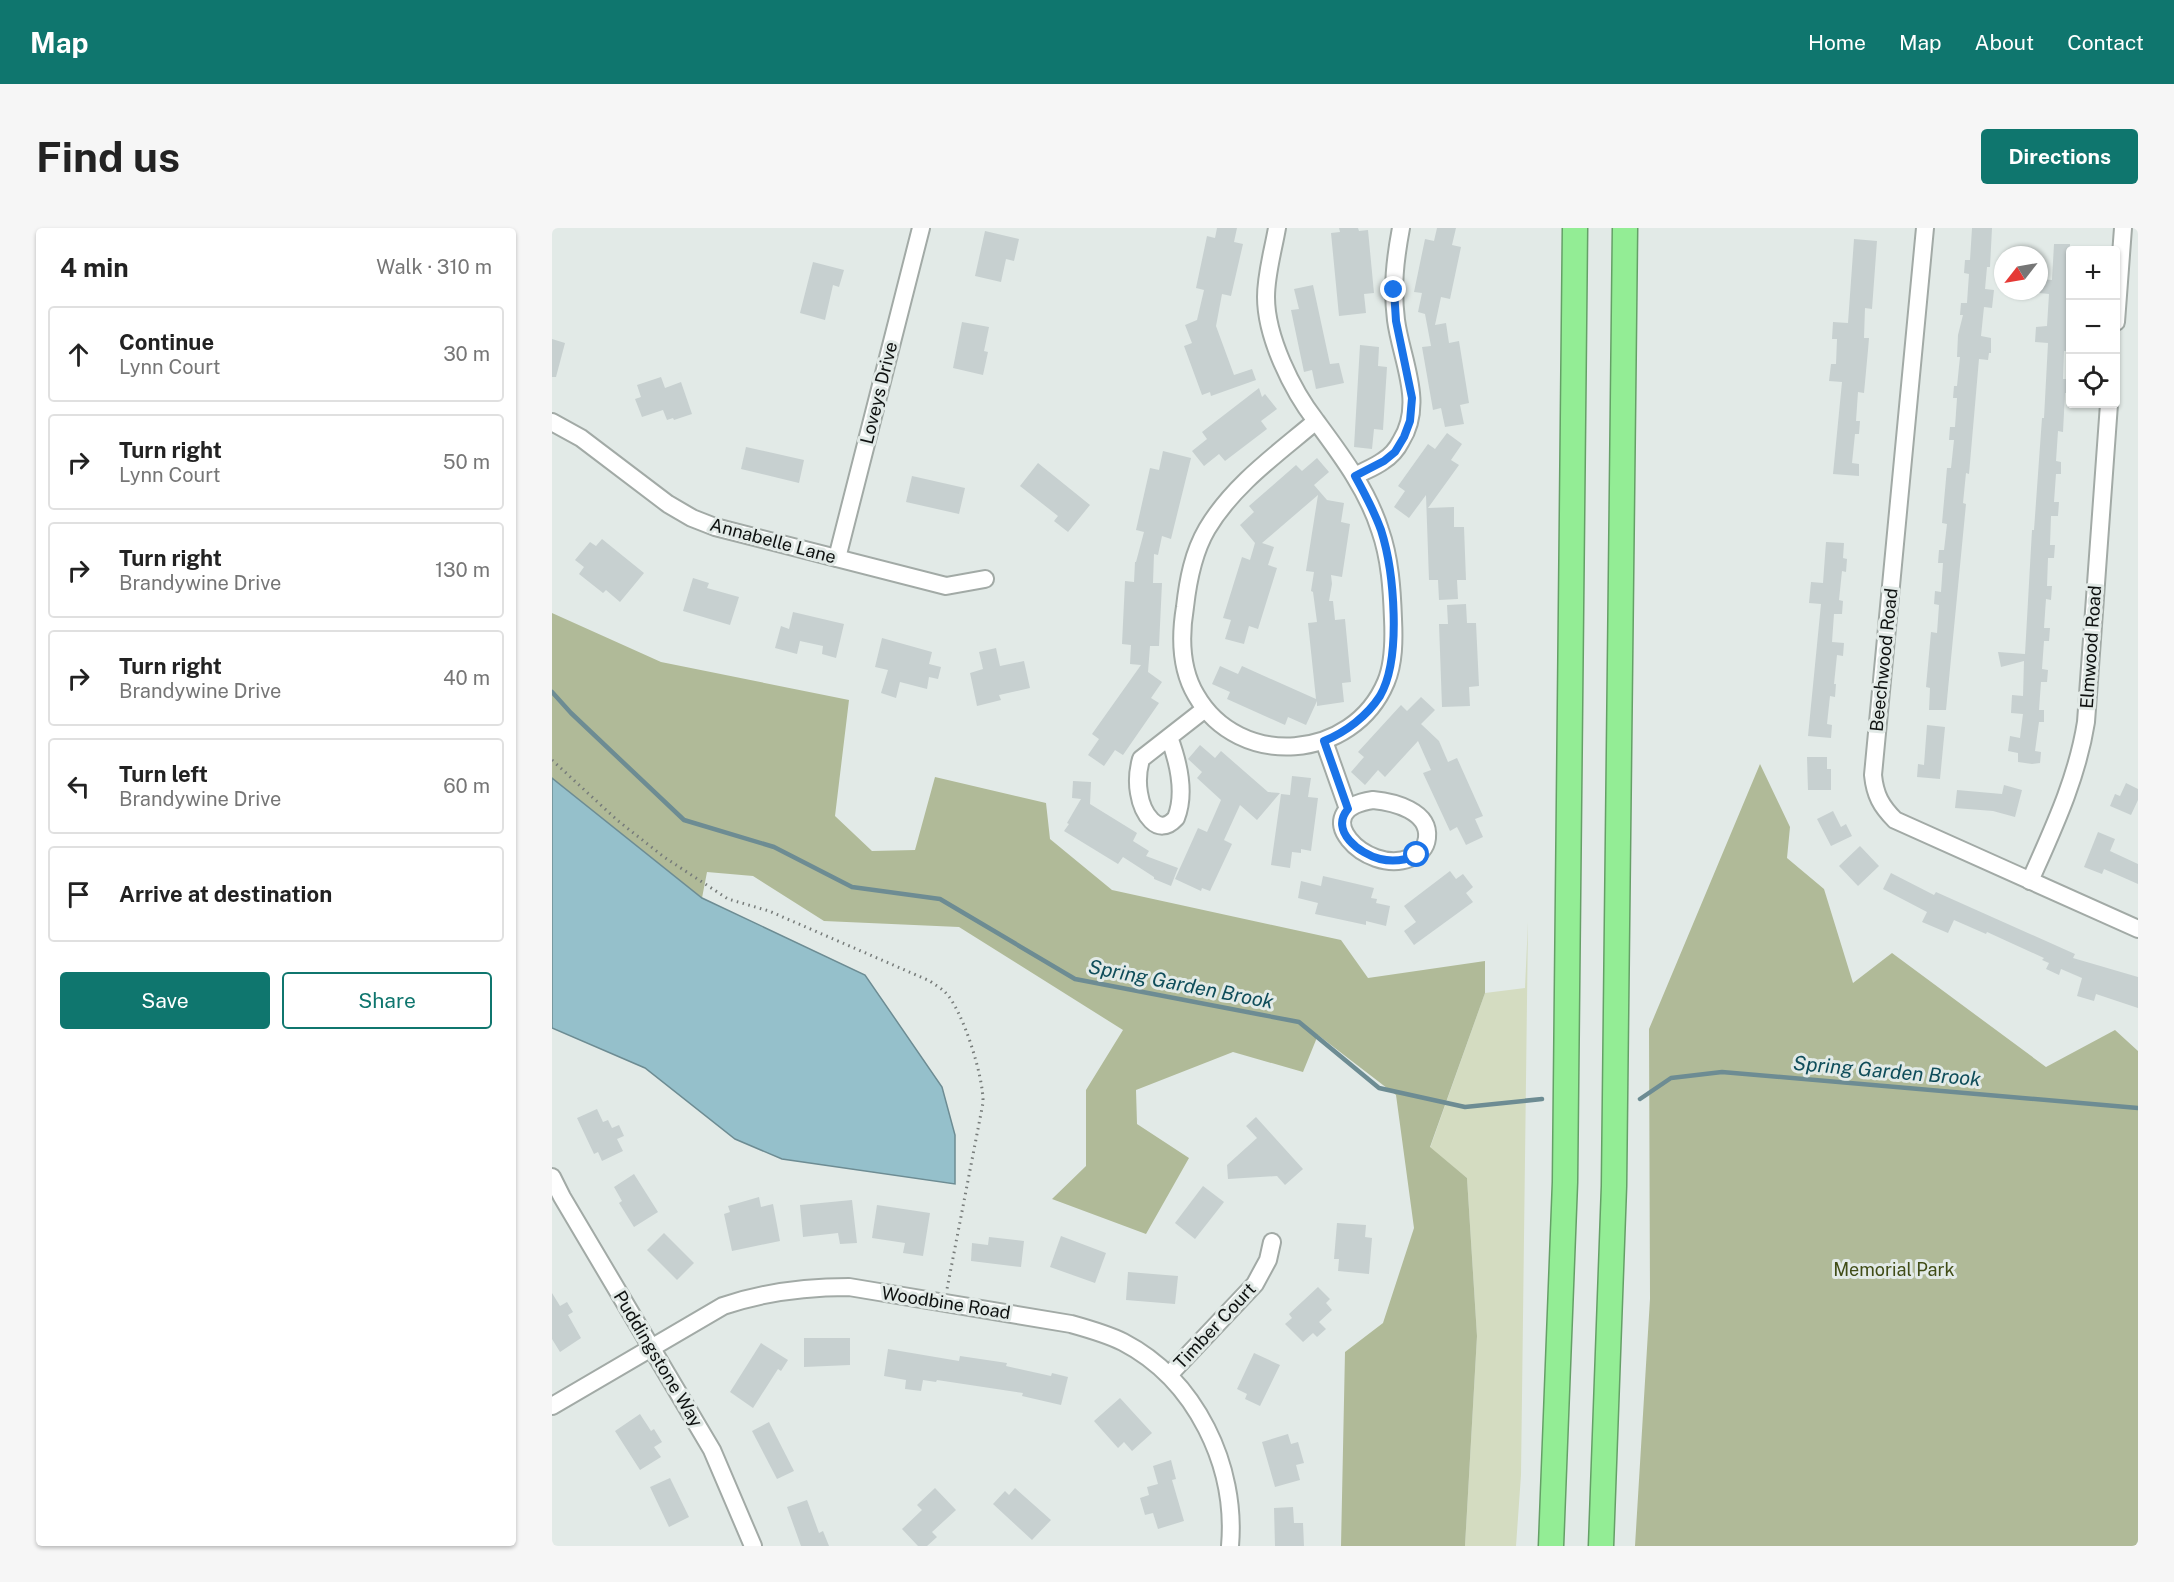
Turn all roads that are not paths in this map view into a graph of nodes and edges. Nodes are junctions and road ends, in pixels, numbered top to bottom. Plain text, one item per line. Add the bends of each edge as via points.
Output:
1 (921, 228) edge
2 (1277, 228) edge
3 (1401, 228) edge
4 (1575, 228) edge
5 (1625, 228) edge
6 (1925, 228) edge
7 (2122, 228) edge
8 (2117, 300) edge
9 (2109, 408) edge
10 (1316, 421) junction
11 (552, 422) edge
12 (1355, 476) junction
13 (837, 558) junction
14 (985, 579) dead end
15 (1205, 709) junction
16 (1169, 737) junction
17 (1324, 741) junction
18 (1348, 809) junction
19 (2030, 881) junction
20 (2138, 928) edge
21 (552, 1177) edge
22 (1272, 1242) dead end
23 (652, 1347) junction
24 (1169, 1376) junction
25 (552, 1406) edge
26 (753, 1546) edge
27 (1230, 1546) edge
28 (1551, 1546) edge
29 (1601, 1546) edge

1 - 13 street, Loveys Drive
2 - 10 street via 1266,299 1272,330 1293,385
3 - 12 street via 1394,290 1396,321 1412,398 1410,421 1395,452
4 - 28 highway via 1565,1182
5 - 29 highway via 1614,1186
6 - 19 street, Beechwood Road via 1872,775 1874,789 1895,820
7 - 8 street
9 - 19 street, Elmwood Road via 2081,753
10 - 12 street
10 - 15 street via 1237,491 1207,530 1196,552 1182,623 1182,651 1186,672
11 - 13 street, Annabelle Lane via 692,518
12 - 17 street via 1371,506 1387,559 1392,663 1370,710
13 - 14 street, Annabelle Lane via 946,586
15 - 16 street
15 - 17 street via 1237,735 1256,742 1277,747
16 - 16 street via 1181,796 1176,818 1165,826 1152,822 1145,812 1137,778 1141,759
17 - 18 street
18 - 18 street via 1343,819 1345,836 1367,854 1380,859 1407,859 1424,848 1425,824 1404,807 1373,800
19 - 20 street, Beechwood Road
21 - 23 street, Puddingstone Way
22 - 24 street, Timber Court via 1268,1260 1255,1284
23 - 24 street, Woodbine Road via 723,1306 746,1298 814,1287 849,1287 1098,1331 1124,1342
23 - 25 street, Woodbine Road
23 - 26 street, Puddingstone Way via 712,1450
24 - 27 street, Woodbine Road via 1197,1410 1212,1438 1227,1488

